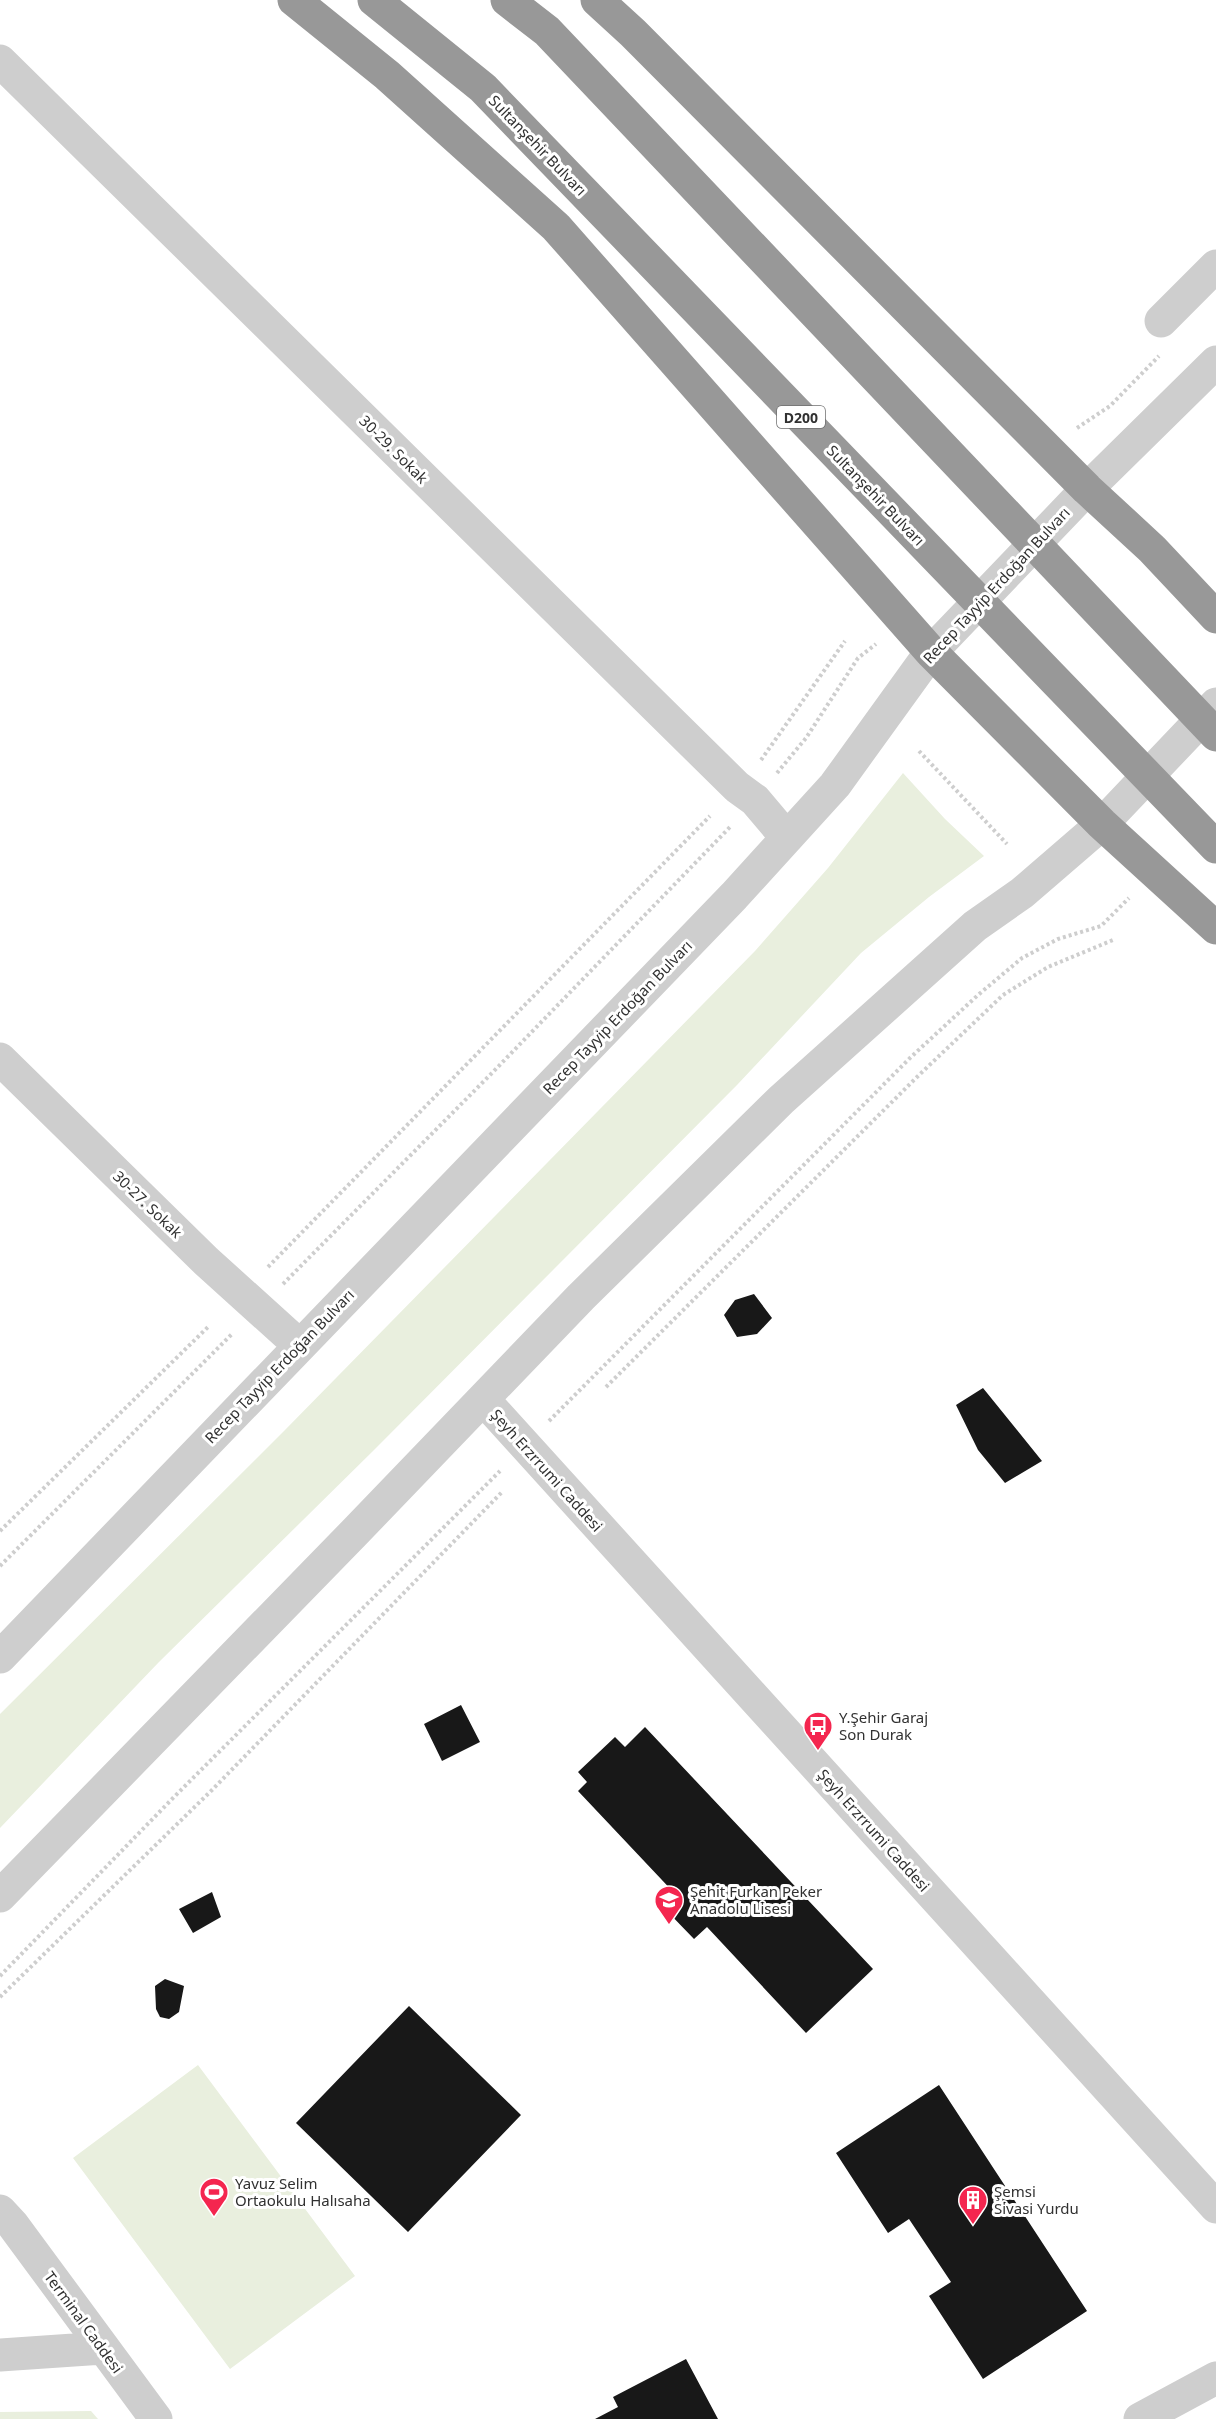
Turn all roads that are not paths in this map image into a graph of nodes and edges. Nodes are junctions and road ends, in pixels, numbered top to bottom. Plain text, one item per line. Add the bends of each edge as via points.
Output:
1 (294, 0) edge
2 (374, 0) edge
3 (507, 0) edge
4 (597, 0) edge
5 (623, 0) edge
6 (633, 33) junction
7 (0, 61) edge
8 (1216, 266) edge
9 (1161, 321) dead end
10 (1216, 362) edge
11 (1087, 489) junction
12 (1216, 617) edge
13 (931, 652) junction
14 (1216, 704) edge
15 (1216, 735) edge
16 (1102, 824) junction
17 (786, 838) junction
18 (1216, 847) edge
19 (1216, 928) edge
20 (0, 1059) edge
21 (299, 1345) junction
22 (483, 1399) junction
23 (0, 1657) edge
24 (0, 1896) edge
25 (1216, 2207) edge
26 (4, 2211) edge
27 (103, 2348) junction
28 (0, 2355) edge
29 (1216, 2378) edge
30 (156, 2419) edge
31 (1140, 2419) edge

1 - 13 highway via 387,75 556,227
2 - 18 highway, Sultanşehir Bulvarı / D200, bridge via 483,88
3 - 15 highway, bridge via 547,31
4 - 6 highway
5 - 6 street
6 - 11 highway
7 - 17 street, 30-29. Sokak via 755,800
8 - 9 street
10 - 11 street, Recep Tayyip Erdoğan Bulvarı
11 - 12 highway via 1152,549
11 - 13 street, Recep Tayyip Erdoğan Bulvarı
13 - 16 highway
13 - 17 street, Recep Tayyip Erdoğan Bulvarı via 835,785
14 - 16 street
16 - 19 highway
16 - 22 street via 1022,893 975,926 781,1100
17 - 21 street, Recep Tayyip Erdoğan Bulvarı
20 - 21 street, 30-27. Sokak via 206,1261
21 - 23 street, Recep Tayyip Erdoğan Bulvarı
22 - 24 street
22 - 25 street, Şeyh Erzrrumi Caddesi
26 - 27 street, Terminal Caddesi
27 - 28 street
27 - 30 street, Terminal Caddesi
29 - 31 street

